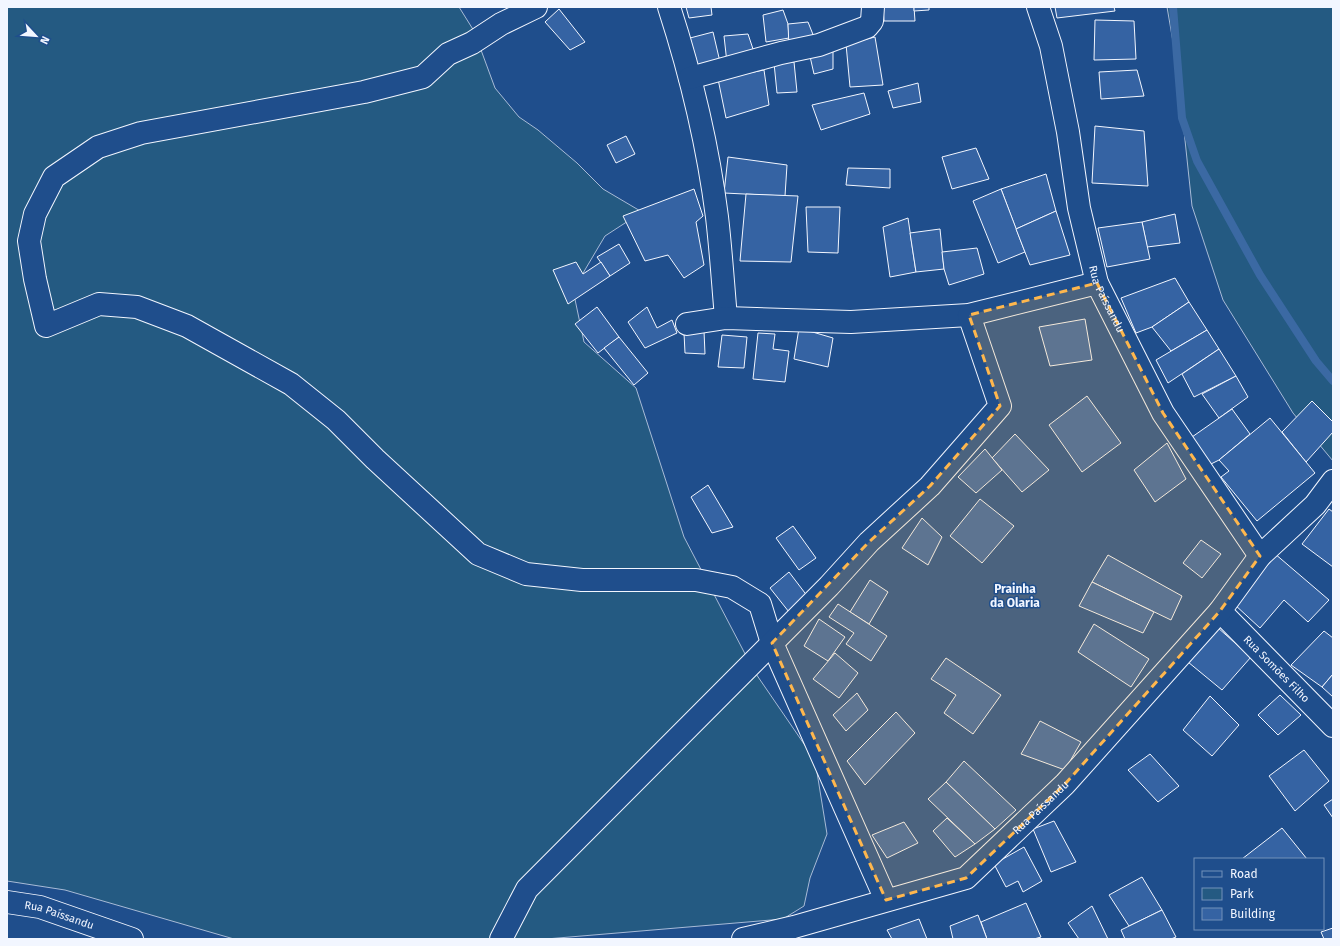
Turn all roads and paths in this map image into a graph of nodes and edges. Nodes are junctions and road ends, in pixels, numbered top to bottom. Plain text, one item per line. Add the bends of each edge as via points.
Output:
1 (536, 7) edge
2 (669, 7) edge
3 (873, 7) edge
4 (1038, 7) edge
5 (690, 78) junction
6 (1097, 284) junction
7 (969, 315) junction
8 (726, 318) junction
9 (687, 324) dead end
10 (1333, 481) edge
11 (1260, 556) junction
12 (1220, 611) junction
13 (772, 643) junction
14 (1333, 726) edge
15 (886, 900) junction
16 (7, 902) edge
17 (132, 939) edge
18 (501, 939) edge
19 (743, 939) edge

1 - 13 street via 448,54 424,77 364,92 141,133 98,147 54,177 35,214 30,241 46,326 99,304 137,307 187,326 291,384 336,420 375,460 478,554 526,574 582,580 696,580 732,587 760,604
2 - 5 street
3 - 5 street via 872,21 867,27 819,45
4 - 6 street, Rua Paíssandu via 1051,46 1068,132 1079,208
5 - 8 street via 702,128 717,217
6 - 7 street
6 - 11 street, Rua Paíssandu via 1163,412
7 - 8 street via 851,322
7 - 13 street via 1000,406 930,486 869,542
8 - 9 street
10 - 11 street, Rua Paíssandu via 1315,505
11 - 12 street, Rua Paíssandu
12 - 14 street, Rua Somões Filho
12 - 15 street, Rua Paíssandu via 1065,784 966,878
13 - 15 street
13 - 18 street via 527,889
15 - 19 street, Rua Paíssandu
16 - 17 street, Rua Paíssandu via 40,907

